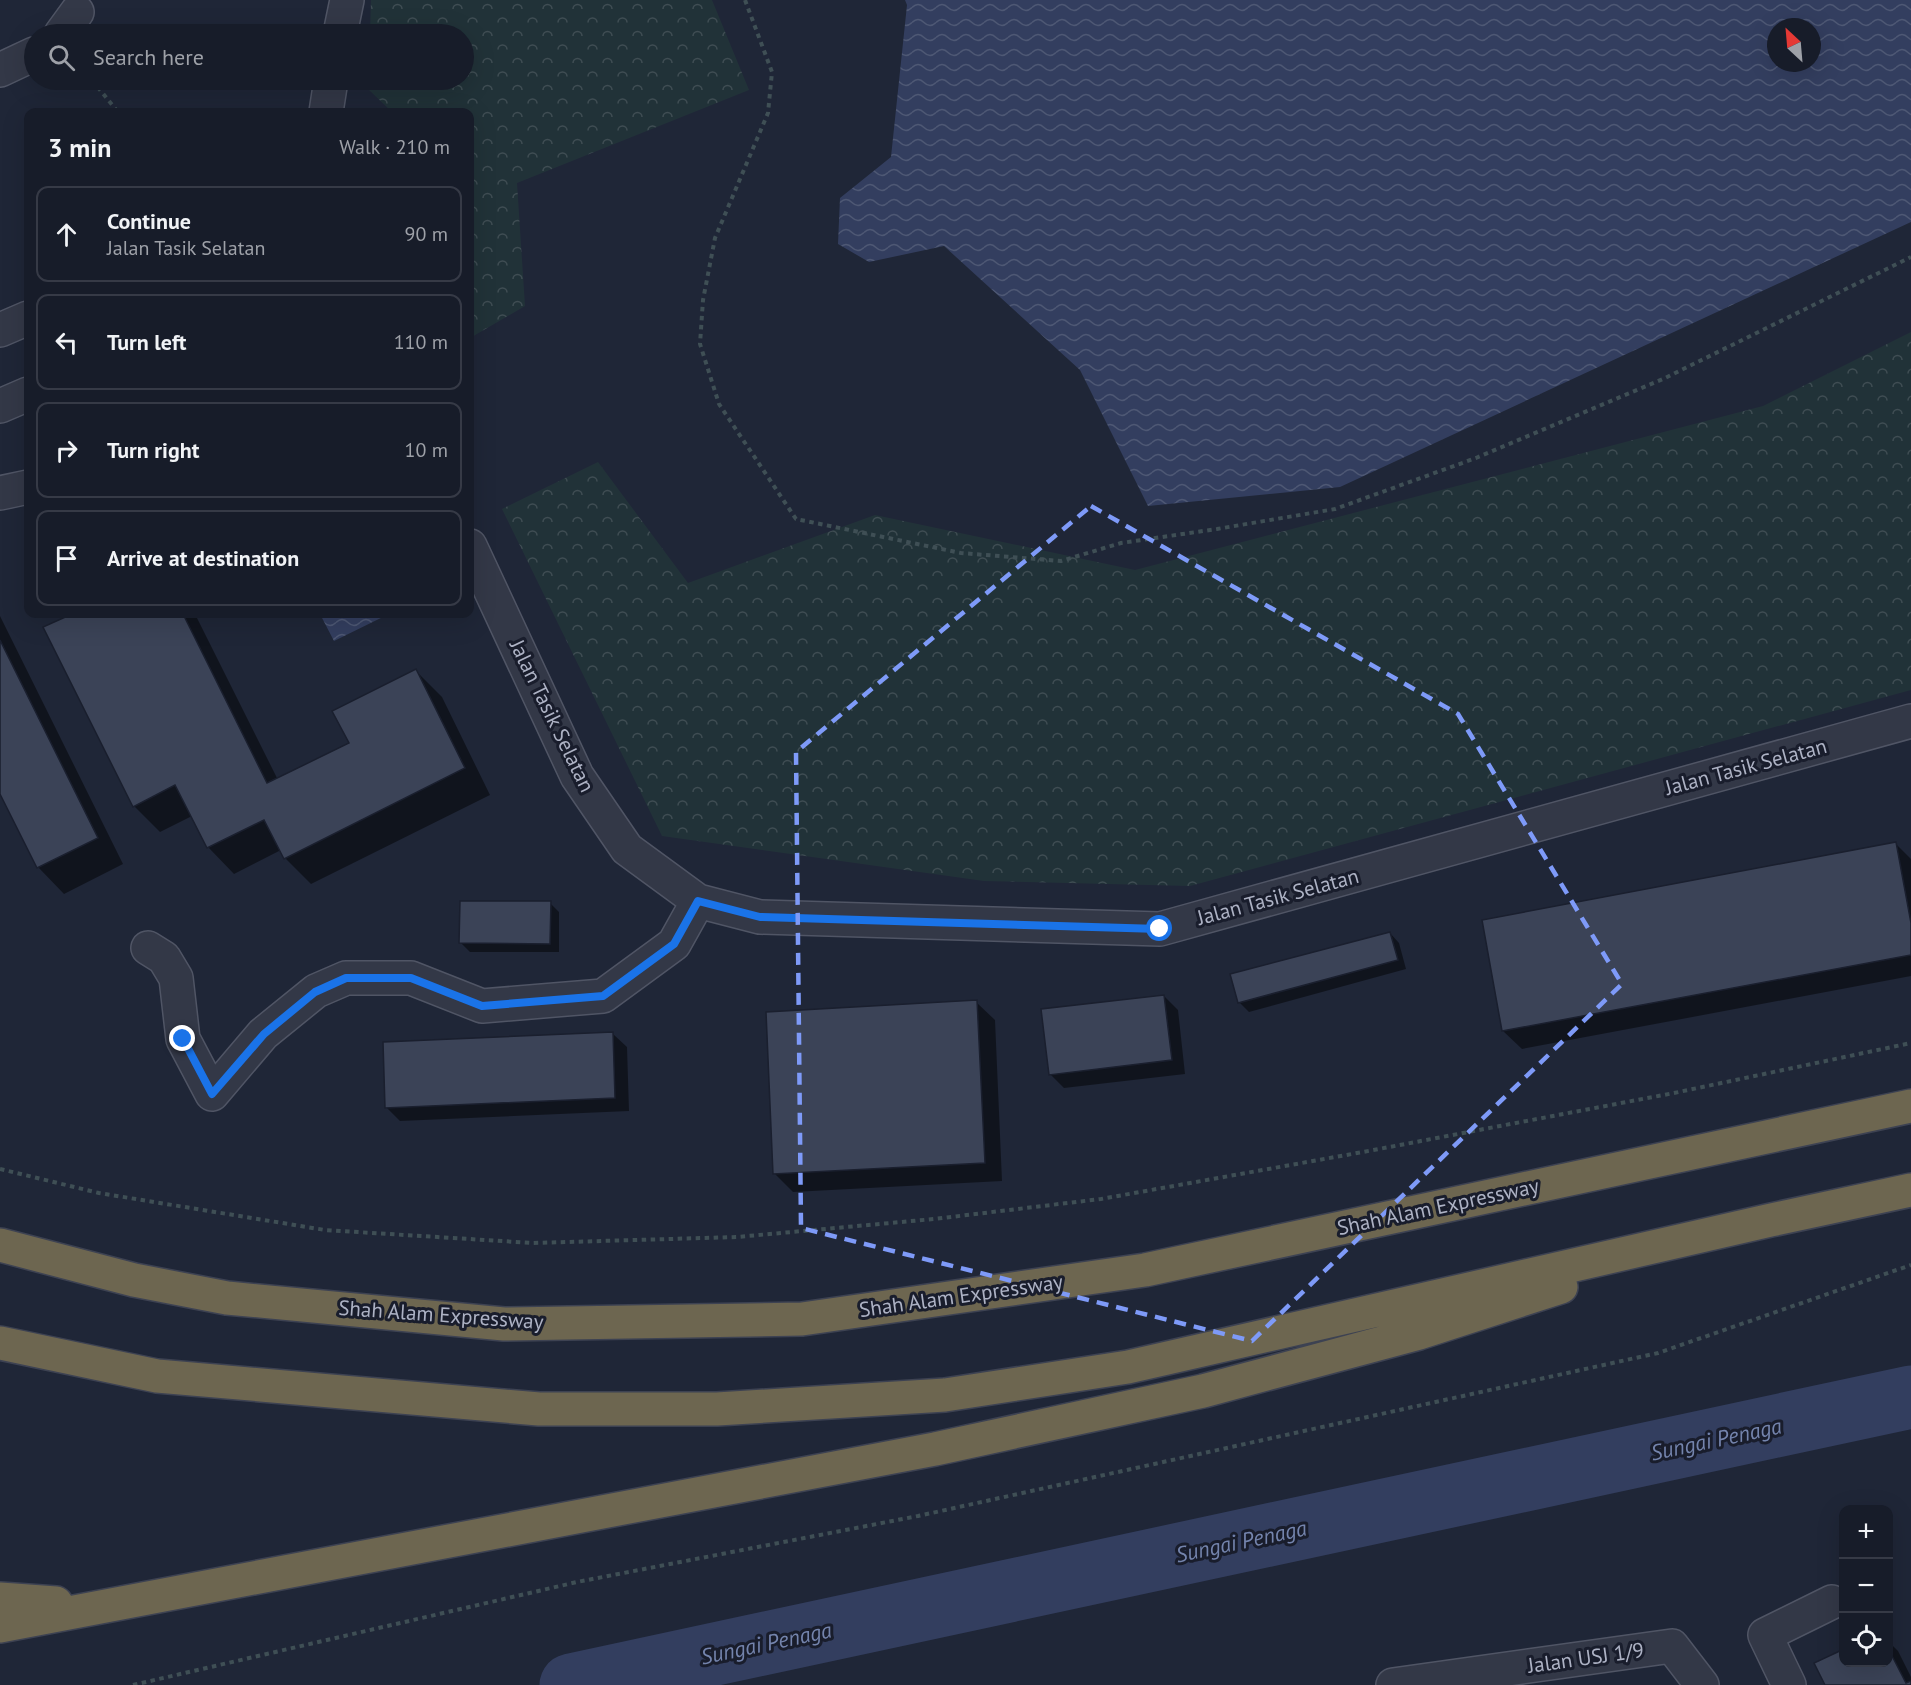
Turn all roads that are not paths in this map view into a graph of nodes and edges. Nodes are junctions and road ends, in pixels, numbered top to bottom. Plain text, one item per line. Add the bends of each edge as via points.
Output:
1 (347, 0) edge
2 (342, 24) edge
3 (24, 59) edge
4 (0, 70) edge
5 (329, 90) edge
6 (327, 108) edge
7 (24, 320) edge
8 (0, 330) edge
9 (24, 396) edge
10 (0, 406) edge
11 (24, 488) edge
12 (0, 493) edge
13 (474, 555) edge
14 (1911, 722) edge
15 (698, 901) junction
16 (148, 948) dead end
17 (1911, 1106) edge
18 (1911, 1190) edge
19 (1771, 1220) junction
20 (0, 1245) edge
21 (0, 1343) edge
22 (0, 1599) edge
23 (1832, 1602) dead end
24 (99, 1607) junction
25 (0, 1626) edge
26 (1393, 1685) edge
27 (1702, 1685) edge
28 (1789, 1685) edge

1 - 2 street
3 - 4 street
5 - 6 street
7 - 8 street
9 - 10 street
11 - 12 street
13 - 15 street, Jalan Tasik Selatan via 577,776 627,849
14 - 15 street, Jalan Tasik Selatan via 1160,929 760,917
15 - 16 street via 674,944 603,996 482,1006 411,978 346,978 315,992 264,1034 212,1094 183,1039 176,978 164,958
17 - 20 highway, Shah Alam Expressway via 1145,1269 802,1319 504,1324 227,1298 134,1280
18 - 19 highway
19 - 21 highway via 1128,1367 945,1395 717,1408 538,1409 157,1376
19 - 24 highway via 1419,1333 1203,1391 935,1449
22 - 24 highway
23 - 28 street via 1765,1635
24 - 25 highway
26 - 27 street, Jalan USJ 1/9 via 1672,1646

